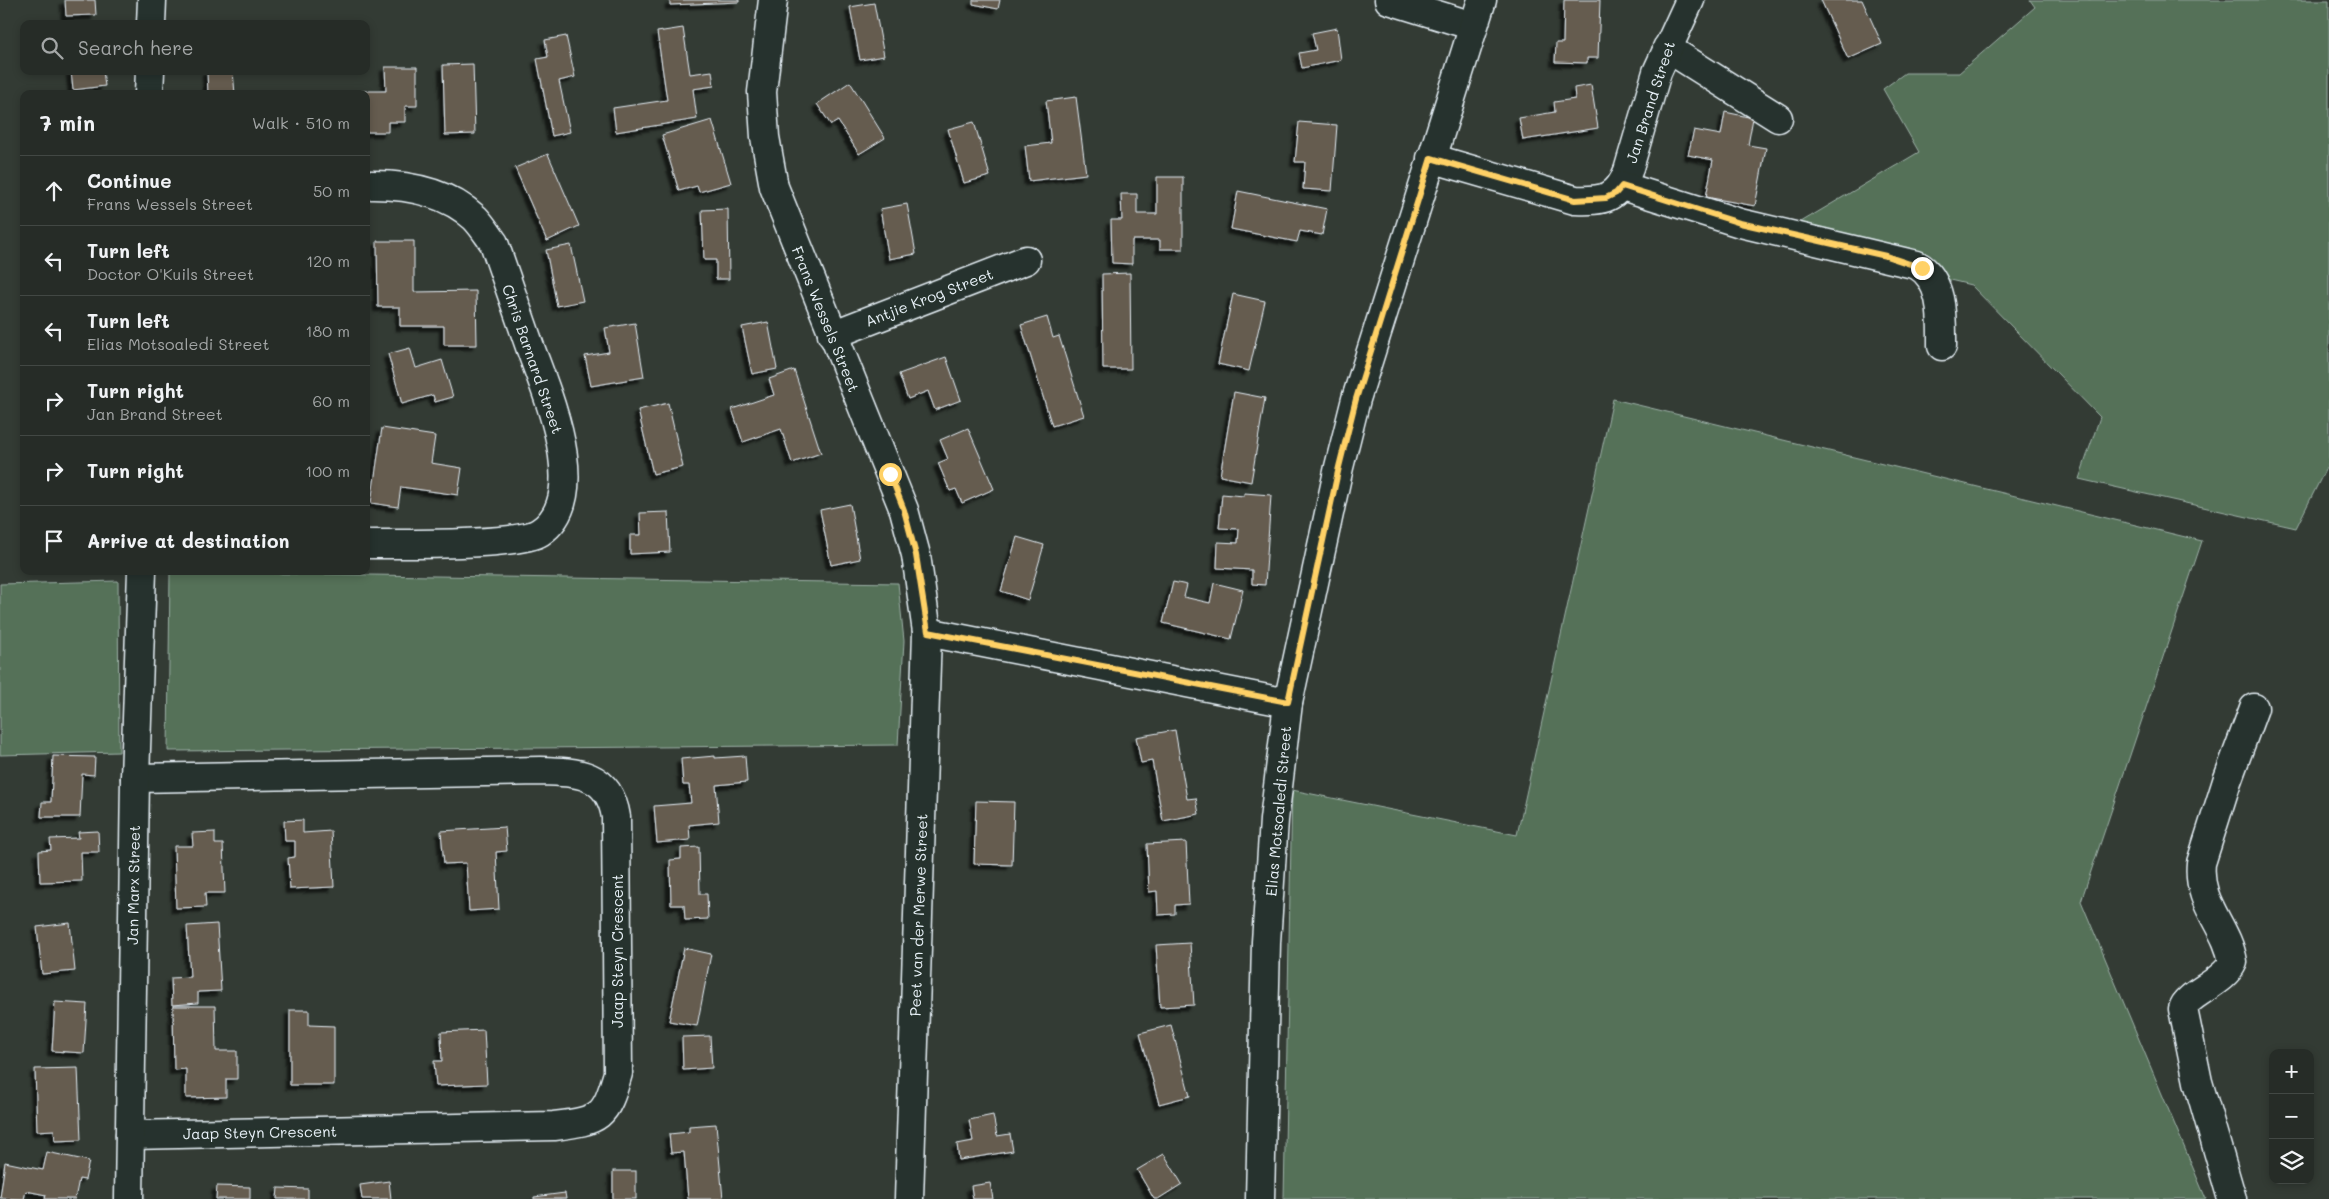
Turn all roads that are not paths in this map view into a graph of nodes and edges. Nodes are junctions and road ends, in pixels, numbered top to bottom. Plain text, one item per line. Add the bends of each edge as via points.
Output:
1 (152, 0) edge
2 (773, 0) edge
3 (1389, 0) edge
4 (1482, 0) edge
5 (1690, 0) edge
6 (151, 20) edge
7 (1473, 26) junction
8 (1667, 48) junction
9 (150, 75) edge
10 (150, 90) edge
11 (1778, 118) dead end
12 (1431, 158) junction
13 (370, 185) edge
14 (1622, 186) junction
15 (1026, 260) dead end
16 (832, 335) junction
17 (1942, 346) dead end
18 (370, 544) edge
19 (142, 575) edge
20 (928, 632) junction
21 (1288, 702) junction
22 (2254, 708) dead end
23 (135, 778) junction
24 (130, 1135) junction
25 (129, 1199) edge
26 (909, 1199) edge
27 (1260, 1199) edge
28 (2232, 1199) edge

1 - 6 street
2 - 16 street, Frans Wessels Street via 762,92 765,137 774,187
3 - 7 street
4 - 7 street, Elias Motsoaledi Street
5 - 8 street, Jan Brand Street
7 - 12 street, Elias Motsoaledi Street
8 - 11 street
8 - 14 street, Jan Brand Street
9 - 10 street
12 - 14 street via 1575,200 1606,198
12 - 21 street, Elias Motsoaledi Street via 1354,408
13 - 18 street, Chris Barnard Street via 411,188 438,194 476,218 494,243 560,433 565,484 551,523 538,533 506,540
14 - 17 street via 1740,223 1917,265 1928,276 1938,296 1942,314
15 - 16 street, Antjie Krog Street
16 - 20 street, Frans Wessels Street via 904,510 916,555
19 - 23 street, Jan Marx Street
20 - 21 street
20 - 26 street, Peet van der Merwe Street
21 - 27 street, Elias Motsoaledi Street via 1274,820 1266,942
22 - 28 street via 2200,862 2206,902 2226,940 2233,962 2216,982 2187,1000 2183,1009 2198,1082
23 - 24 street, Jan Marx Street
23 - 24 street, Jaap Steyn Crescent via 540,770 573,772 592,778 607,790 616,817 618,1072 610,1101 602,1114 582,1123
24 - 25 street, Jan Marx Street

